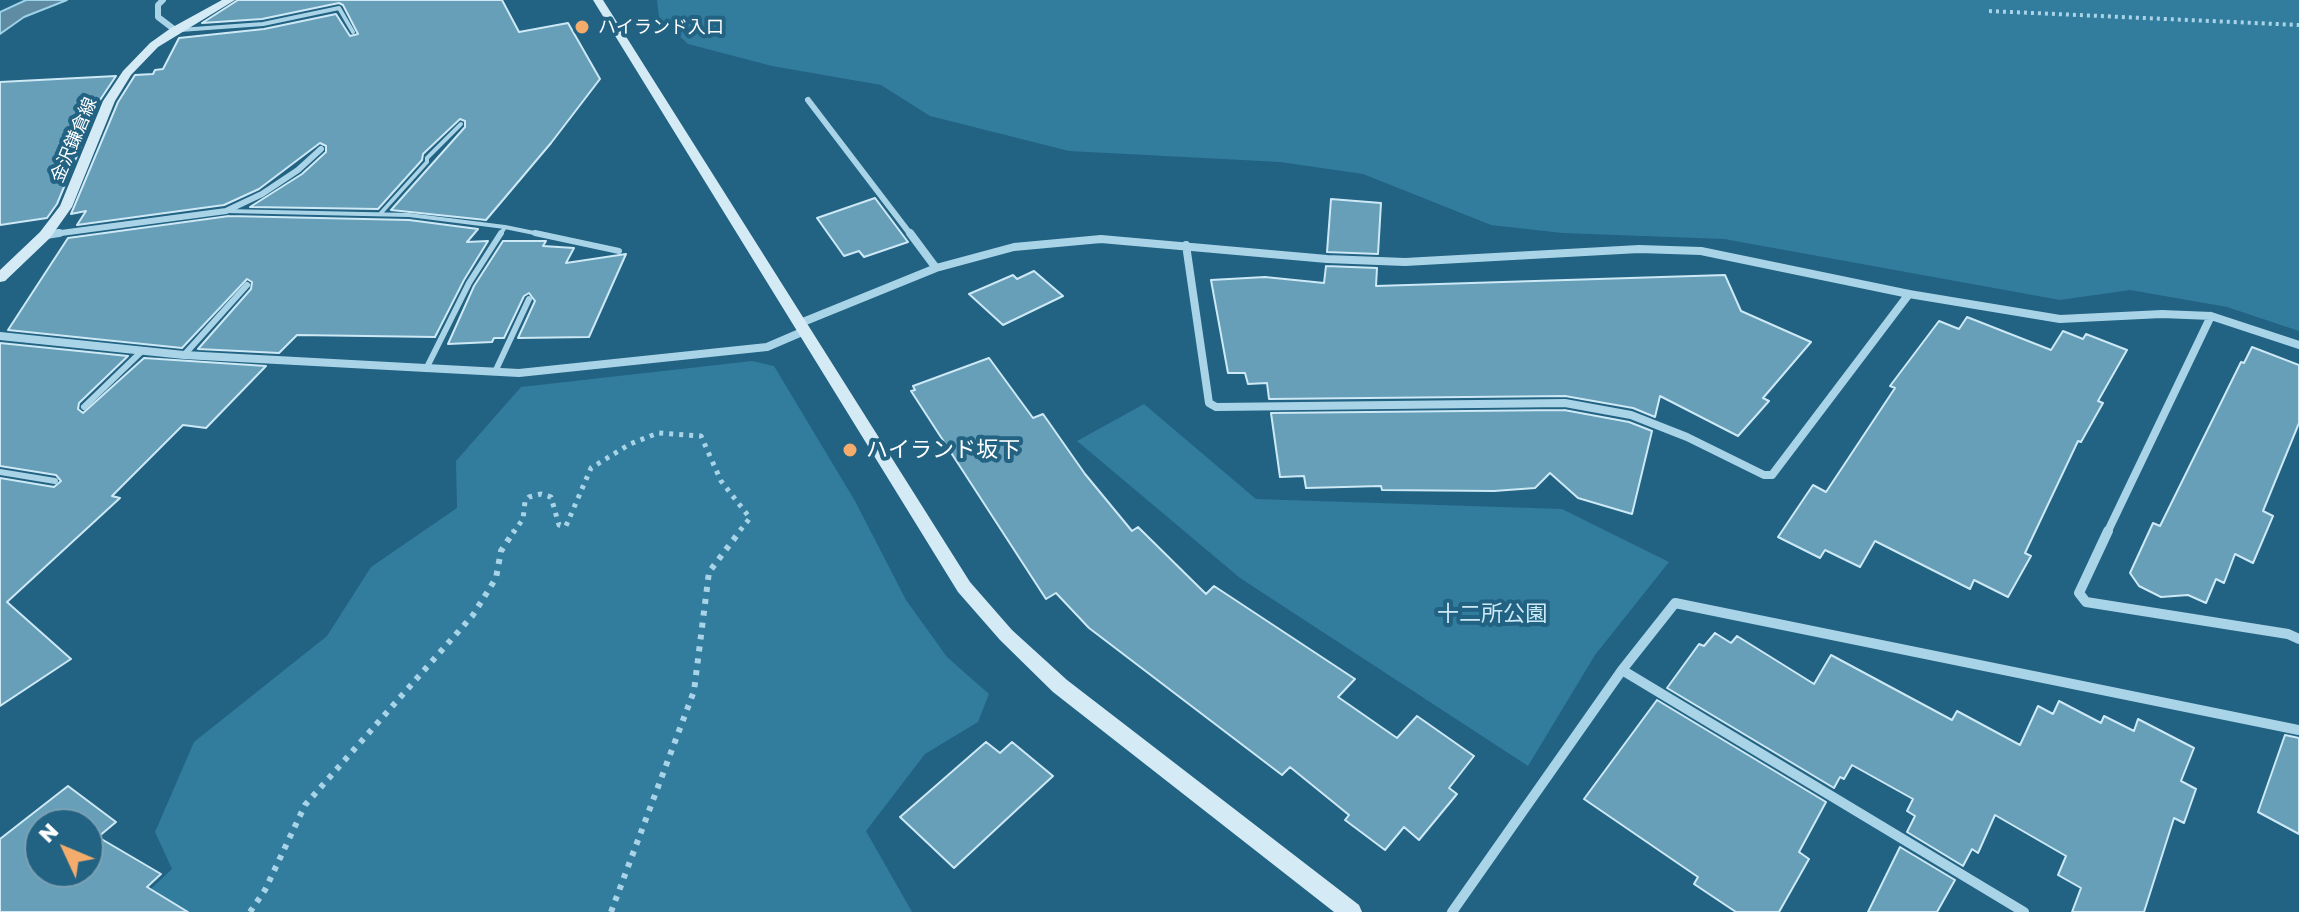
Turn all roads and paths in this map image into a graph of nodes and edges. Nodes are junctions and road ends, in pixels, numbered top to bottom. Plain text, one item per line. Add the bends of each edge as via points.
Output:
1 (163, 0) edge
2 (230, 0) edge
3 (598, 0) edge
4 (1989, 11) dead end
5 (2299, 25) edge
6 (175, 30) junction
7 (353, 32) dead end
8 (808, 100) dead end
9 (461, 124) dead end
10 (321, 149) dead end
11 (226, 211) junction
12 (380, 214) junction
13 (505, 227) junction
14 (45, 235) junction
15 (1186, 245) junction
16 (619, 251) dead end
17 (936, 268) junction
18 (0, 278) edge
19 (247, 285) dead end
20 (1909, 294) junction
21 (529, 299) dead end
22 (2211, 316) junction
23 (800, 328) junction
24 (0, 336) edge
25 (2299, 345) edge
26 (143, 350) junction
27 (184, 355) junction
28 (426, 369) junction
29 (495, 372) junction
30 (84, 407) dead end
31 (0, 472) edge
32 (55, 481) dead end
33 (2299, 639) edge
34 (1622, 670) junction
35 (2299, 730) edge
36 (250, 912) edge
37 (611, 912) edge
38 (1351, 912) edge
39 (1452, 912) edge
40 (2024, 912) edge

1 - 6 street via 158,17
2 - 6 street, 金沢鎌倉線
3 - 23 street
4 - 5 path
6 - 7 lane via 263,24 339,8
6 - 14 street, 金沢鎌倉線 via 139,59 109,101 66,207
8 - 17 street
9 - 12 lane
10 - 11 street via 274,186
11 - 12 lane
11 - 14 street
12 - 13 lane
13 - 16 lane
13 - 28 lane via 469,283
14 - 18 street, 金沢鎌倉線
15 - 17 street via 1101,239 1014,247
15 - 20 street via 1405,262 1639,249 1701,251
15 - 20 street via 1209,403 1216,407 1565,403 1631,415 1764,475 1772,475
17 - 23 street
19 - 27 lane
20 - 22 street via 2060,319
21 - 29 lane
22 - 25 street
22 - 33 street via 2079,593 2086,602
23 - 29 street via 767,347
23 - 38 street via 964,587 1006,635 1060,686
24 - 26 street
26 - 27 street
26 - 30 lane
27 - 28 street
28 - 29 street
31 - 32 lane
34 - 35 street via 1675,603
34 - 39 street
34 - 40 street
36 - 37 path via 305,805 473,615 496,578 501,551 523,519 529,497 551,497 559,525 566,526 591,468 658,433 701,436 721,481 750,518 709,572 694,691

